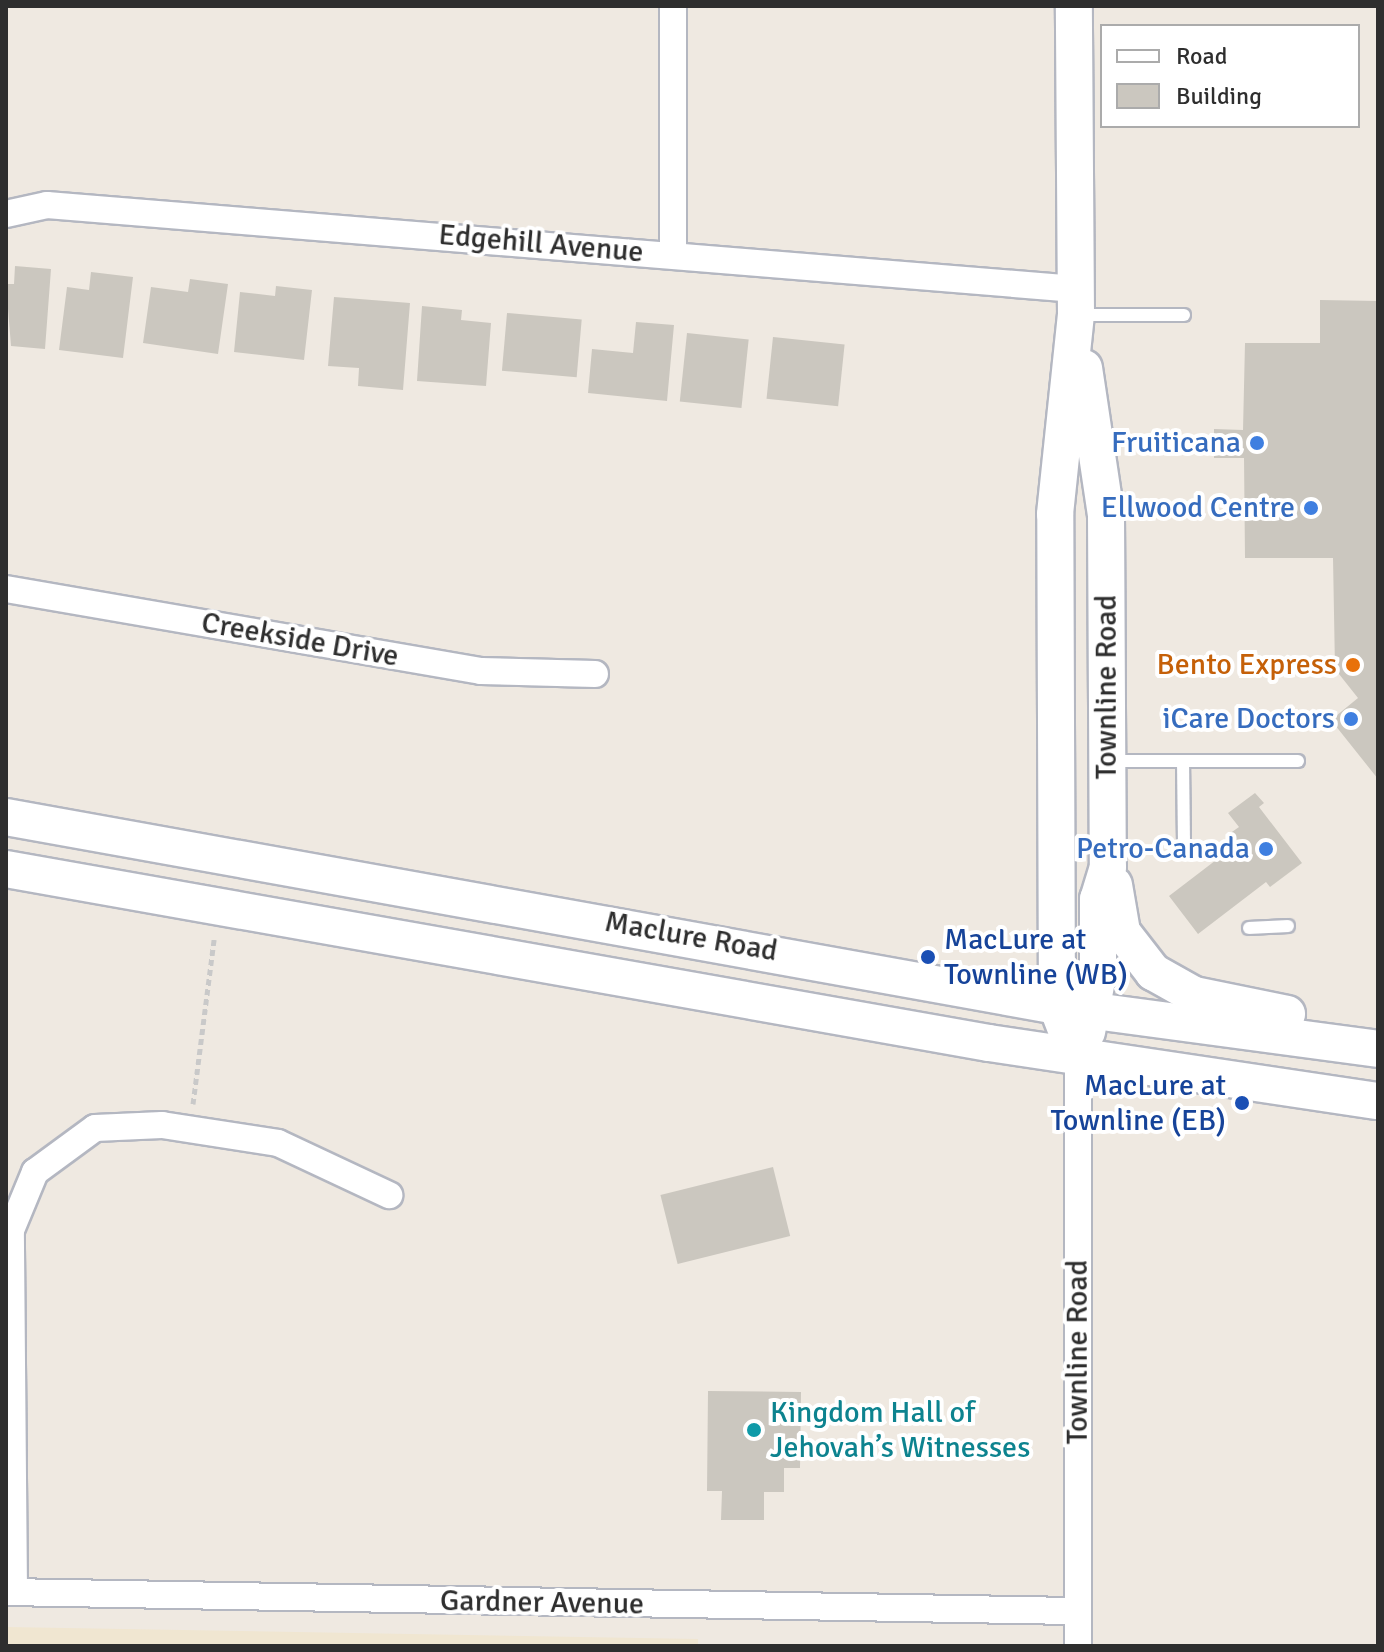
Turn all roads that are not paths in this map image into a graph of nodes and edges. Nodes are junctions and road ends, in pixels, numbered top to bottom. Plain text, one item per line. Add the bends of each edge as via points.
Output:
1 (673, 6) edge
2 (1074, 6) edge
3 (6, 214) edge
4 (673, 254) junction
5 (1076, 302) junction
6 (1184, 315) dead end
7 (6, 589) edge
8 (595, 674) dead end
9 (1107, 761) junction
10 (1183, 761) junction
11 (1298, 761) dead end
12 (6, 817) edge
13 (1184, 844) dead end
14 (1108, 867) junction
15 (6, 869) edge
16 (1288, 926) dead end
17 (1249, 928) dead end
18 (1057, 1006) junction
19 (1094, 1011) junction
20 (1319, 1041) junction
21 (1378, 1049) edge
22 (1078, 1058) junction
23 (1378, 1101) edge
24 (389, 1195) dead end
25 (10, 1592) edge
26 (1078, 1611) junction
27 (1078, 1646) edge

1 - 4 street
2 - 5 main road, Townline Road
3 - 4 street, Edgehill Avenue via 47,205
4 - 5 street, Edgehill Avenue
5 - 6 lane
5 - 9 main road, Townline Road via 1106,515
5 - 18 main road, Townline Road via 1055,514
7 - 8 street, Creekside Drive via 481,671
9 - 10 lane
9 - 14 main road, Townline Road
10 - 11 lane
10 - 13 lane
12 - 18 main road, Maclure Road
14 - 19 main road, Townline Road via 1098,899
14 - 20 main road via 1122,932 1153,972 1194,995 1286,1013
15 - 22 main road, Maclure Road
16 - 17 lane
18 - 19 main road, Maclure Road
18 - 22 main road, Townline Road
19 - 20 main road, Maclure Road
19 - 22 main road, Townline Road
20 - 21 main road, Maclure Road
22 - 23 main road, Maclure Road
22 - 26 street, Townline Road
24 - 25 street via 278,1143 190,1129 95,1128 35,1172 11,1230
25 - 26 street, Gardner Avenue
26 - 27 street, Townline Road

